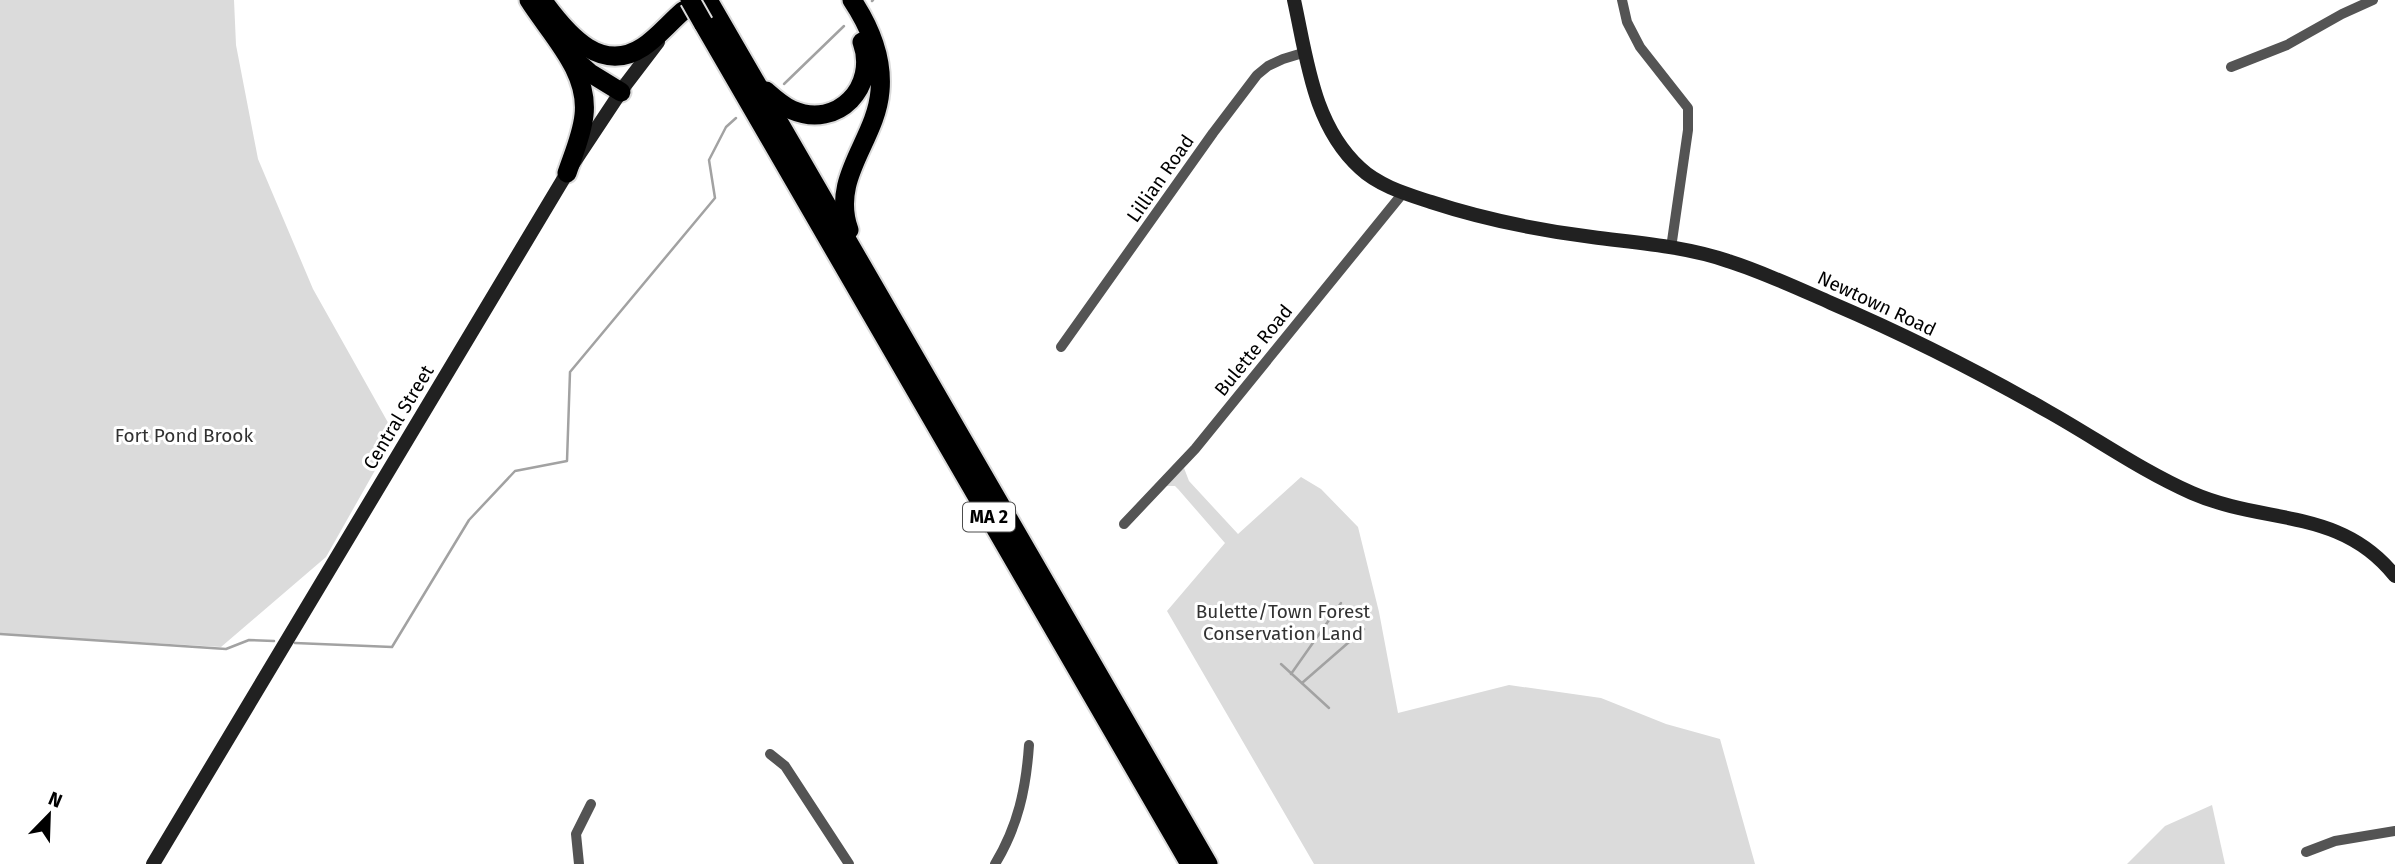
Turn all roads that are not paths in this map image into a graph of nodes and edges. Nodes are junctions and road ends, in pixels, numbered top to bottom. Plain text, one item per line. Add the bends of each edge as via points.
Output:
1 (529, 0) edge
2 (542, 0) edge
3 (842, 0) edge
4 (852, 0) edge
5 (1294, 0) edge
6 (1622, 0) edge
7 (2373, 0) edge
8 (688, 4) edge
9 (709, 11) edge
10 (560, 45) junction
11 (586, 48) junction
12 (1306, 52) junction
13 (2231, 67) dead end
14 (754, 78) junction
15 (621, 92) junction
16 (794, 165) junction
17 (567, 173) junction
18 (1403, 193) junction
19 (1671, 248) junction
20 (859, 261) junction
21 (1061, 347) dead end
22 (1124, 524) dead end
23 (2395, 576) edge
24 (1029, 745) dead end
25 (771, 754) dead end
26 (591, 804) dead end
27 (2395, 831) edge
28 (2306, 852) dead end
29 (153, 864) edge
30 (579, 864) edge
31 (849, 864) edge
32 (995, 864) edge
33 (1190, 864) edge
34 (1208, 864) edge

1 - 10 highway
2 - 11 highway
3 - 14 highway via 860,34 866,62 865,76 849,102 826,113 801,113 780,103
4 - 20 highway via 874,42 880,76 876,111 844,194 845,216
5 - 12 street, Newtown Road
6 - 19 street via 1640,47 1688,108
7 - 13 street via 2287,45
8 - 9 highway, MA 2, bridge
8 - 11 highway via 631,53 607,57
8 - 15 street, Central Street
9 - 14 highway, MA 2
9 - 16 highway, MA 2
10 - 15 highway via 590,73
10 - 17 highway via 580,79 585,102
11 - 15 highway
12 - 18 street, Newtown Road via 1318,103 1338,143 1360,169
12 - 21 street, Lillian Road via 1257,75
14 - 16 highway, MA 2
15 - 17 street, Central Street
16 - 20 highway, MA 2
16 - 33 highway, MA 2
17 - 29 street, Central Street
18 - 19 street, Newtown Road via 1506,223
18 - 22 street, Bulette Road via 1195,449
19 - 23 street, Newtown Road via 1766,274 1870,320 2201,497 2337,531 2370,551
20 - 34 highway, MA 2
24 - 32 street via 1018,817
25 - 31 street via 785,766
26 - 30 street via 576,834
27 - 28 street via 2335,841

